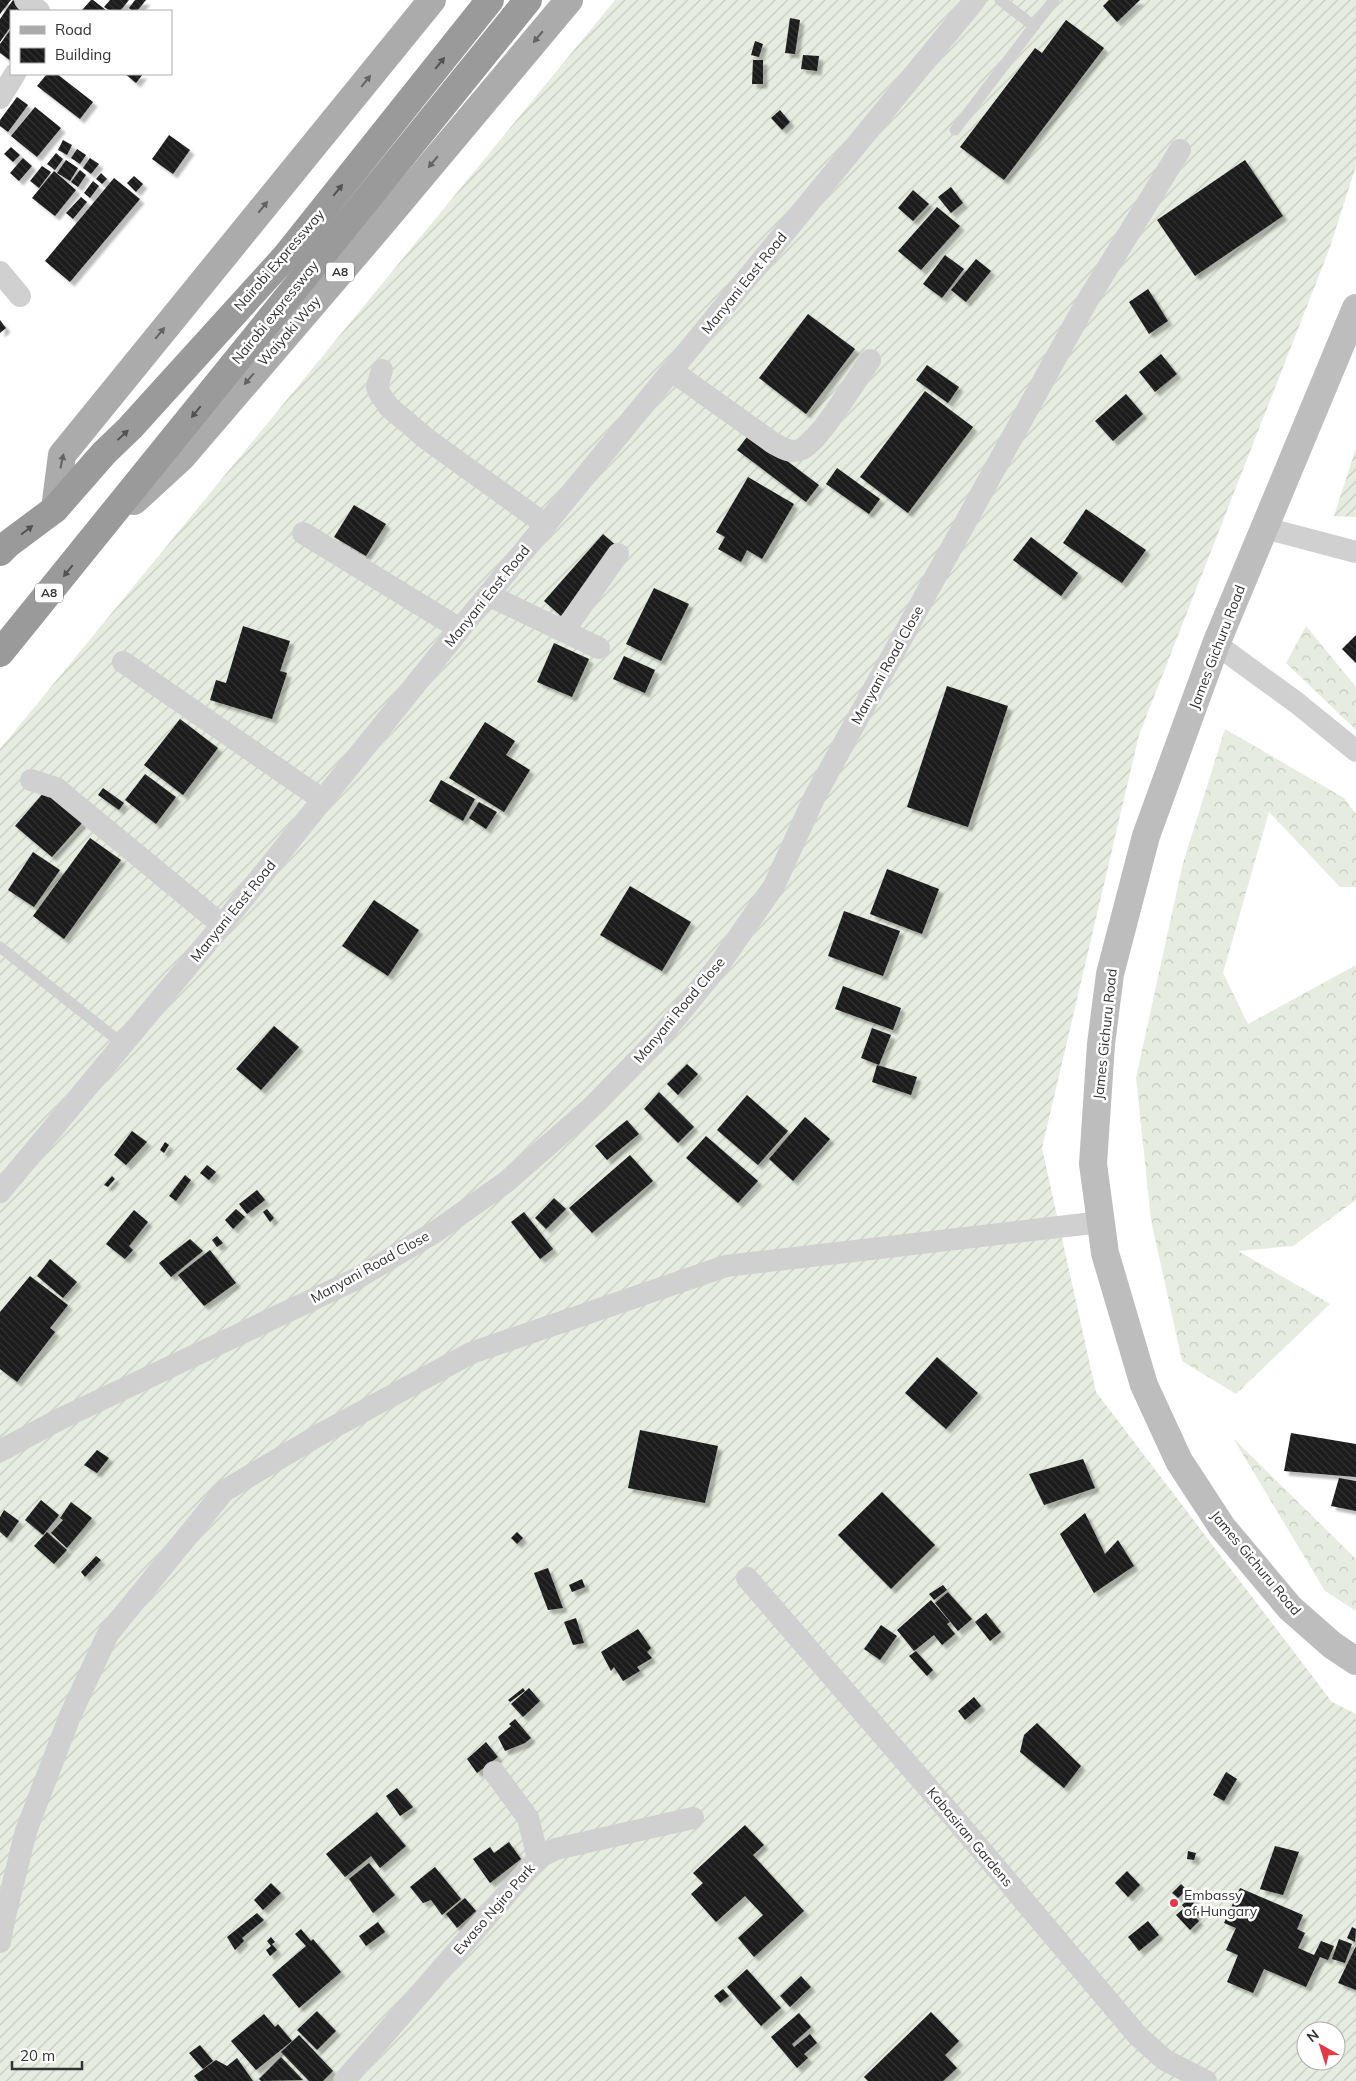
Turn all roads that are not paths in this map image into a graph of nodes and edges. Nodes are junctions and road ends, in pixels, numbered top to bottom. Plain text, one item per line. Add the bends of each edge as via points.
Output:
1 (25, 0) edge
2 (432, 0) edge
3 (490, 0) edge
4 (528, 0) edge
5 (569, 0) edge
6 (976, 0) edge
7 (1000, 0) edge
8 (1054, 0) edge
9 (38, 10) edge
10 (1034, 26) junction
11 (14, 75) edge
12 (0, 98) edge
13 (955, 130) dead end
14 (1180, 150) dead end
15 (0, 272) edge
16 (20, 296) dead end
17 (1356, 308) edge
18 (870, 360) dead end
19 (382, 370) dead end
20 (672, 370) junction
21 (55, 509) junction
22 (546, 525) junction
23 (1265, 528) junction
24 (99, 533) junction
25 (303, 533) dead end
26 (0, 552) edge
27 (1356, 552) edge
28 (618, 554) dead end
29 (488, 595) junction
30 (460, 629) junction
31 (564, 631) junction
32 (1216, 644) junction
33 (599, 648) dead end
34 (0, 653) edge
35 (122, 662) dead end
36 (1356, 751) edge
37 (31, 780) dead end
38 (323, 800) junction
39 (222, 925) junction
40 (0, 947) edge
41 (124, 1045) junction
42 (0, 1192) edge
43 (1101, 1222) junction
44 (0, 1451) edge
45 (747, 1578) dead end
46 (1356, 1661) edge
47 (494, 1772) dead end
48 (693, 1818) dead end
49 (538, 1858) junction
50 (0, 1942) edge
51 (344, 2081) edge
52 (1206, 2081) edge

1 - 9 street
21 -> 2 main road via 62,455
21 -> 3 highway, Nairobi Expressway via 286,256
4 -> 24 highway, Nairobi expressway / A8
5 -> 24 main road, Waiyaki Way / A8 via 182,457
6 - 20 street, Manyani East Road
7 - 10 lane
8 - 10 lane
10 - 13 lane
11 - 12 street
14 - 44 street, Manyani Road Close via 1086,303 815,796 774,886 719,965 660,1036 593,1106 506,1182 434,1232 354,1280 60,1419
15 - 16 street
17 - 23 main road, James Gichuru Road
18 - 20 street via 816,438 802,449 789,451 773,443
19 - 22 street via 377,388 390,407 428,440
20 - 22 street, Manyani East Road
26 -> 21 highway
22 - 29 street, Manyani East Road
23 - 27 street
23 - 32 main road, James Gichuru Road
24 -> 34 highway, Waiyaki Way / A8
25 - 30 street
28 - 31 street
29 - 30 street, Manyani East Road
29 - 31 street
30 - 38 street, Manyani East Road
31 - 33 street
32 - 36 street
32 - 43 main road, James Gichuru Road via 1146,836 1110,974 1101,1044 1093,1164
35 - 38 street
37 - 39 street via 56,788
38 - 39 street, Manyani East Road
39 - 41 street, Manyani East Road
40 - 41 lane
41 - 42 street, Manyani East Road
43 - 46 main road, James Gichuru Road via 1105,1253 1144,1385 1179,1461 1222,1527 1290,1608 1332,1645
43 - 50 street via 726,1266 472,1353 224,1491 108,1634 70,1716 26,1831
45 - 52 street, Kabasiran Gardens via 1138,2036 1165,2060
47 - 49 street via 528,1818
48 - 49 street, Ewaso Ngiro Park via 556,1849
49 - 51 street, Ewaso Ngiro Park

